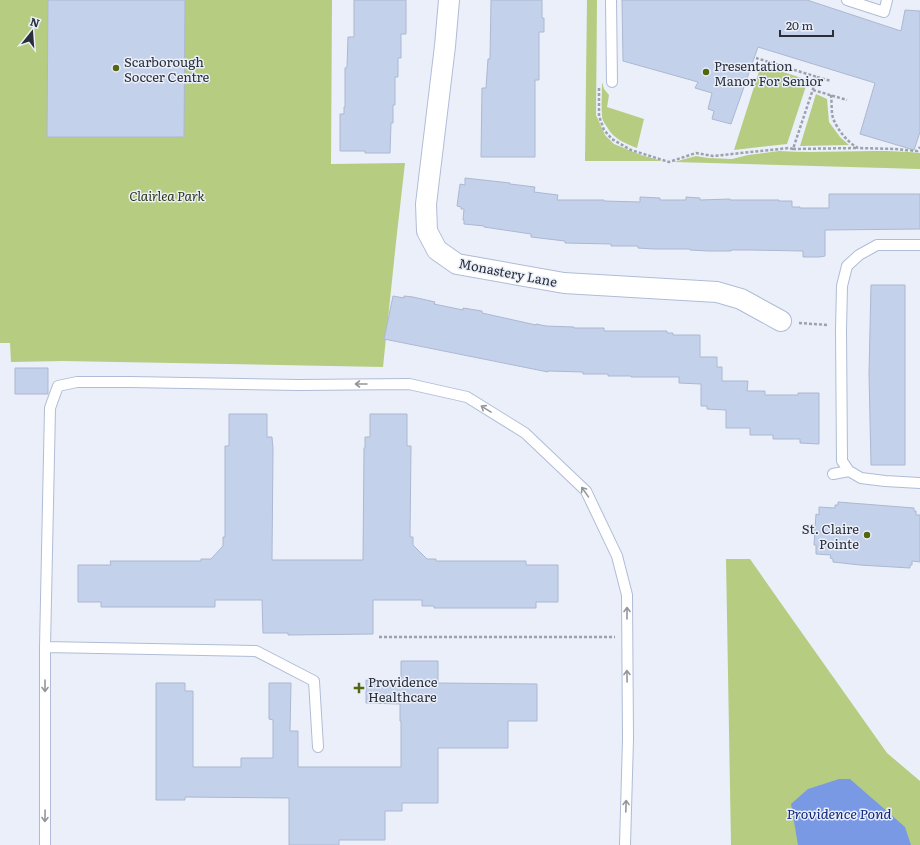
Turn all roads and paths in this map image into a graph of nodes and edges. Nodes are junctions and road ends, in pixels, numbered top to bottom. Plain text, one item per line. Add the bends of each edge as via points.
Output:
1 (449, 0) edge
2 (611, 0) edge
3 (847, 0) edge
4 (887, 0) edge
5 (756, 58) dead end
6 (817, 77) junction
7 (831, 81) dead end
8 (612, 82) dead end
9 (599, 88) dead end
10 (813, 90) junction
11 (831, 95) junction
12 (847, 100) dead end
13 (920, 147) edge
14 (858, 148) junction
15 (793, 149) junction
16 (918, 151) edge
17 (920, 244) edge
18 (781, 321) joint
19 (841, 330) junction
20 (849, 471) junction
21 (833, 474) dead end
22 (920, 483) edge
23 (379, 637) dead end
24 (627, 638) junction
25 (45, 647) junction
26 (318, 747) dead end
27 (45, 845) edge
28 (625, 845) edge

1 - 18 street, Monastery Lane via 426,204 427,231 437,250 457,264 564,283 717,292 741,299
2 - 8 lane
3 - 4 lane via 884,12
5 - 6 path
6 - 7 path
6 - 10 path
9 - 15 path via 599,116 604,130 612,140 631,150 670,162 696,154 713,156
10 - 11 path
10 - 15 path
11 - 12 path
11 - 14 path via 833,118 842,133
13 - 16 path
14 - 15 path
14 - 16 path
17 - 19 lane via 877,246 859,255 847,266 842,286
18 - 19 path via 831,326
19 - 20 lane via 842,461
20 - 21 lane
20 - 22 lane via 861,478
23 - 24 path
24 -> 25 lane via 627,595 617,556 586,491 525,433 467,397 409,384 77,382 58,386 50,408
28 -> 24 lane
25 - 26 lane via 256,651 314,681
25 -> 27 lane

